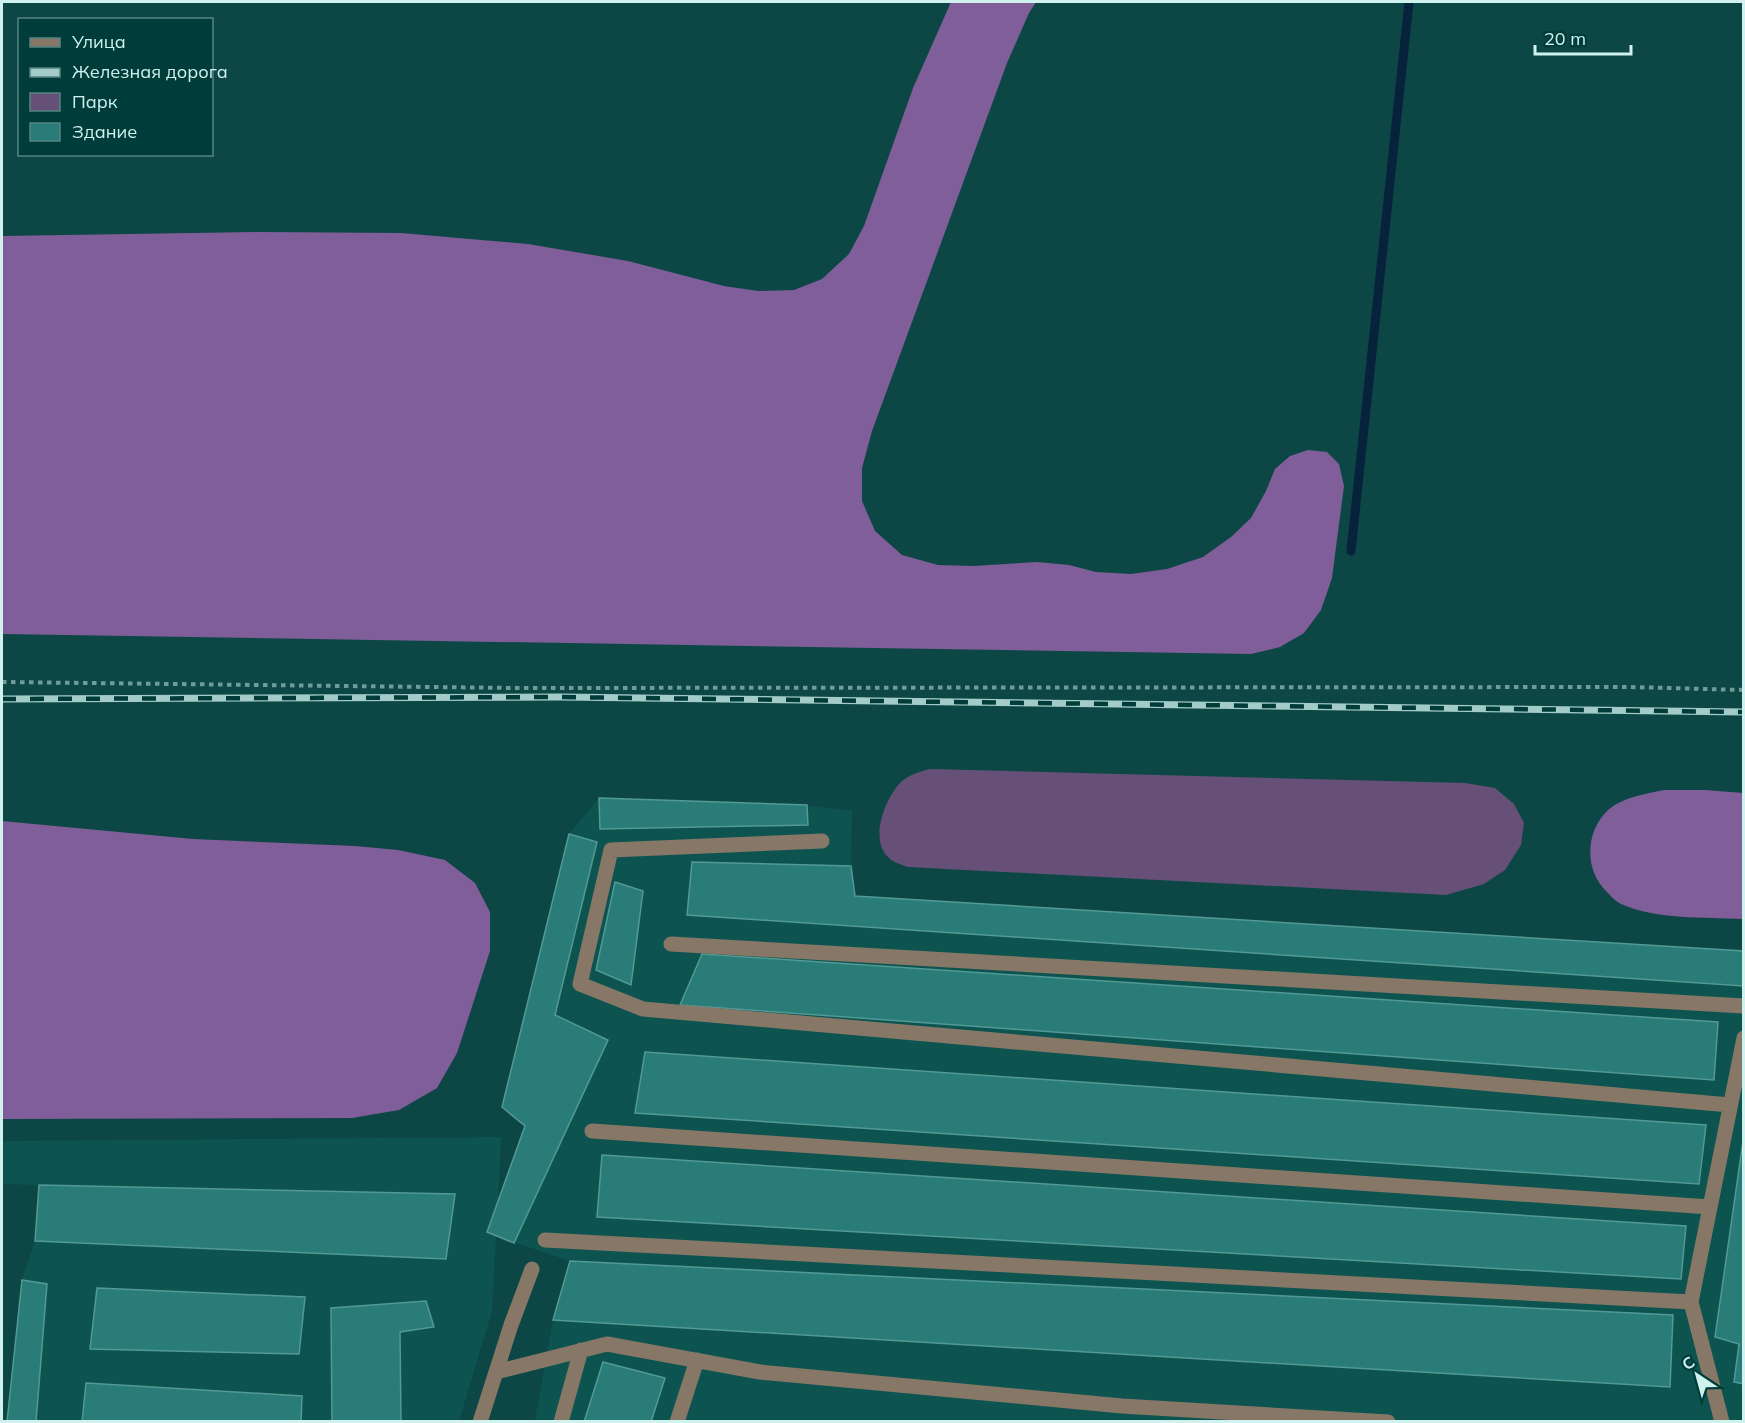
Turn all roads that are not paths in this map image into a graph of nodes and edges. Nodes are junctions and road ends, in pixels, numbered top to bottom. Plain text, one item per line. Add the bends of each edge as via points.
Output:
1 (822, 841) dead end
2 (671, 944) dead end
3 (1743, 1006) edge
4 (1743, 1038) edge
5 (1730, 1105) junction
6 (592, 1131) dead end
7 (1710, 1207) junction
8 (545, 1240) dead end
9 (532, 1269) dead end
10 (1691, 1302) junction
11 (581, 1350) junction
12 (697, 1360) junction
13 (496, 1372) junction
14 (480, 1422) edge
15 (561, 1422) edge
16 (677, 1422) edge
17 (1388, 1422) edge
18 (1722, 1422) edge

1 - 5 lane via 611,850 580,984 643,1010
2 - 3 lane
4 - 5 lane
5 - 7 lane
6 - 7 lane
7 - 10 lane
8 - 10 lane
9 - 13 lane
10 - 18 lane
11 - 12 lane via 607,1344
11 - 13 lane
11 - 15 lane
12 - 16 lane
12 - 17 lane via 760,1372 1122,1406
13 - 14 lane

